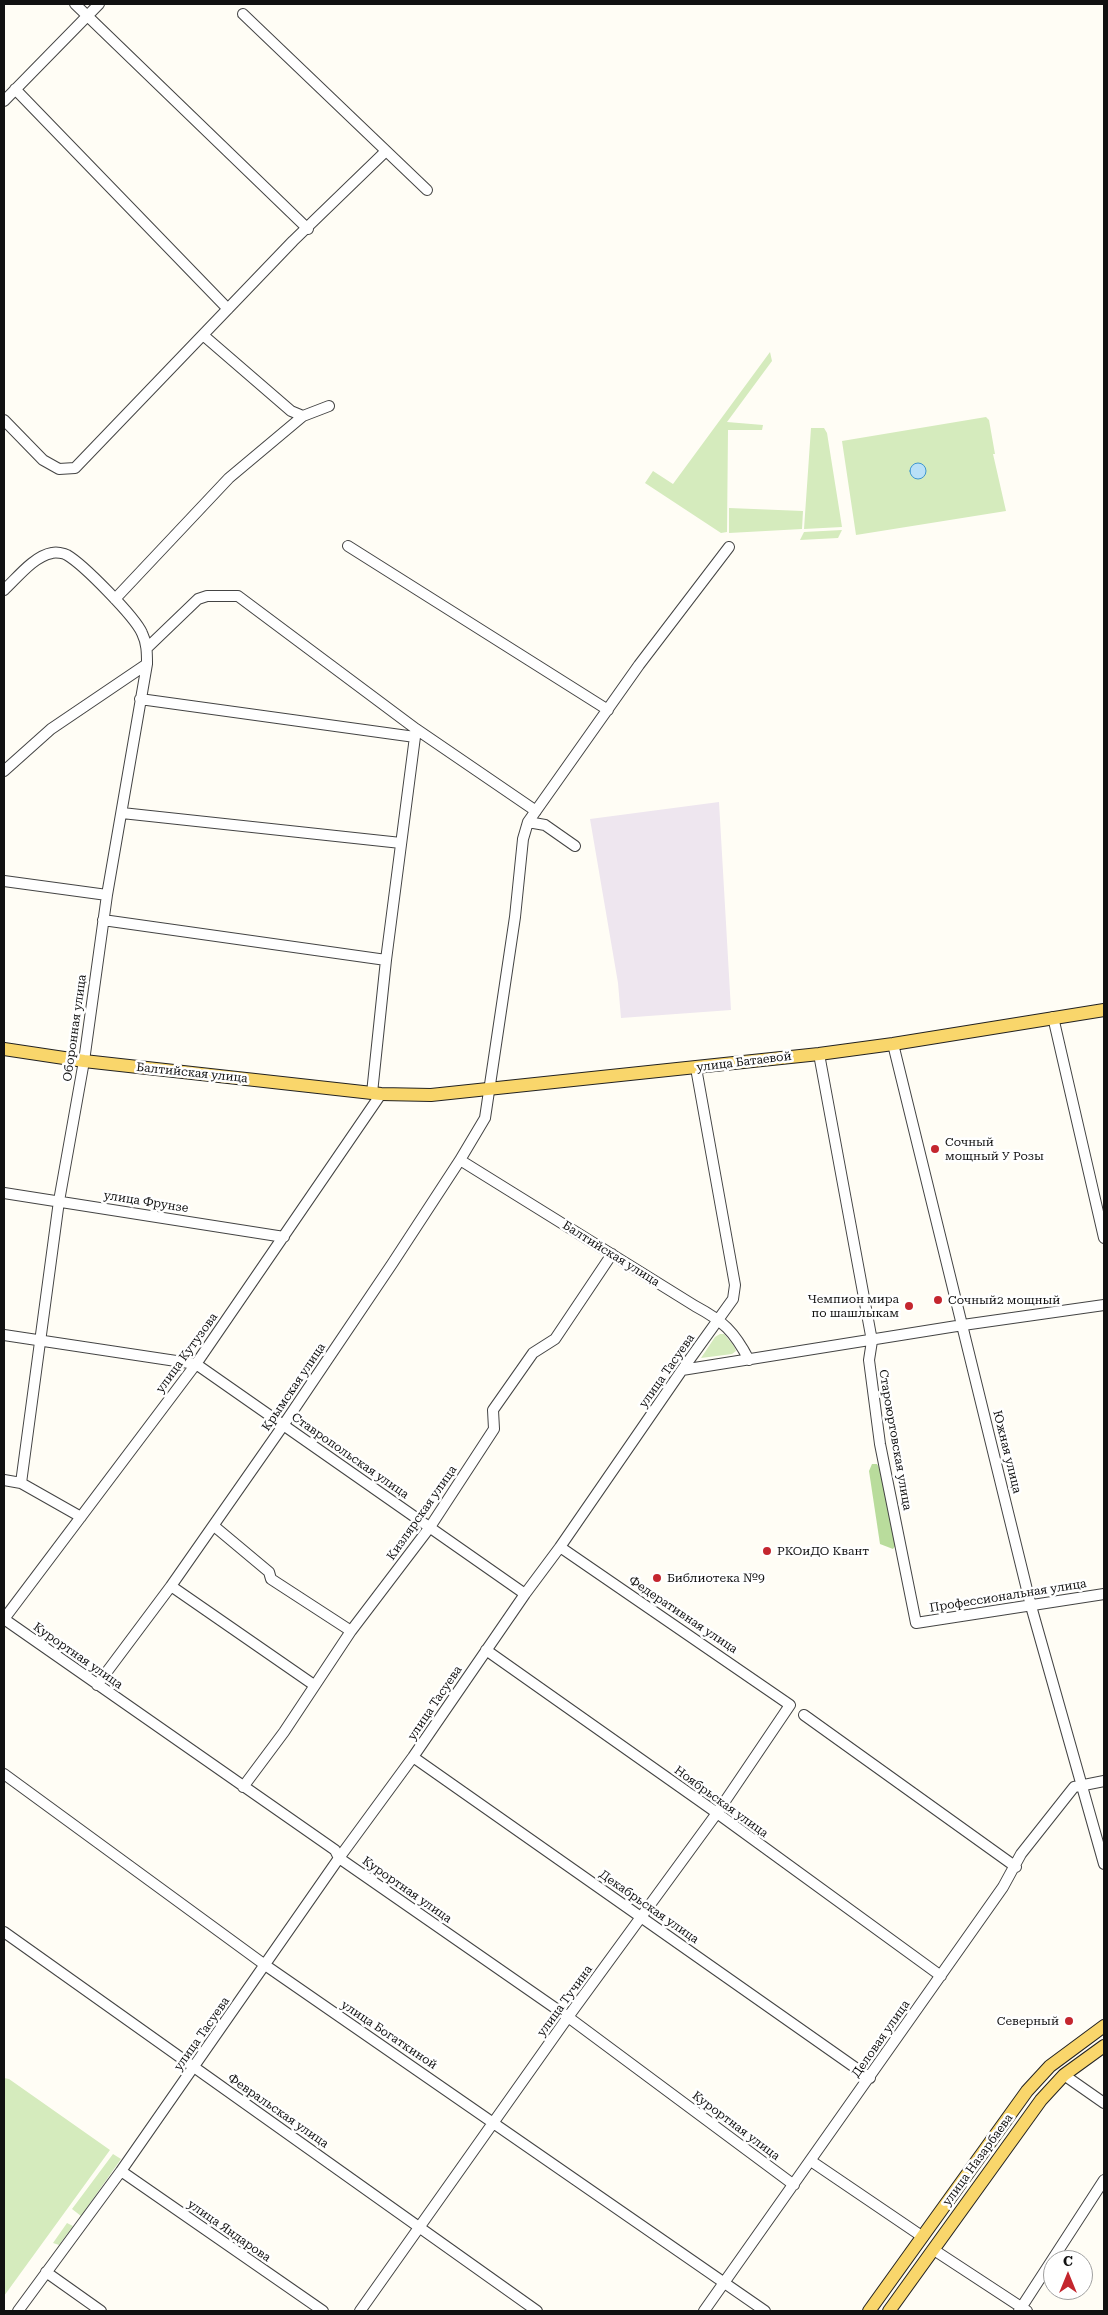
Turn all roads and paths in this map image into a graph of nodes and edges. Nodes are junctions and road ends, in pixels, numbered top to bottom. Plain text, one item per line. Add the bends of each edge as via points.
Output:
1 (75, 4) edge
2 (99, 4) edge
3 (243, 14) dead end
4 (88, 17) junction
5 (15, 89) junction
6 (4, 101) edge
7 (386, 151) junction
8 (427, 190) dead end
9 (308, 229) junction
10 (228, 309) junction
11 (203, 335) junction
12 (329, 406) dead end
13 (303, 416) junction
14 (4, 422) edge
15 (348, 546) dead end
16 (729, 547) dead end
17 (4, 590) edge
18 (115, 599) junction
19 (147, 648) junction
20 (147, 664) junction
21 (140, 699) junction
22 (608, 710) junction
23 (416, 733) junction
24 (4, 771) edge
25 (536, 811) junction
26 (122, 813) junction
27 (528, 822) junction
28 (401, 843) junction
29 (574, 846) dead end
30 (4, 881) edge
31 (107, 895) junction
32 (103, 920) junction
33 (386, 960) junction
34 (1104, 1010) edge
35 (1053, 1017) junction
36 (893, 1044) junction
37 (4, 1049) edge
38 (819, 1054) junction
39 (84, 1061) junction
40 (696, 1068) junction
41 (488, 1090) junction
42 (377, 1094) junction
43 (460, 1160) junction
44 (4, 1193) edge
45 (59, 1201) junction
46 (284, 1237) junction
47 (1104, 1238) edge
48 (612, 1254) junction
49 (1104, 1305) edge
50 (719, 1319) junction
51 (963, 1325) junction
52 (4, 1334) edge
53 (41, 1340) junction
54 (872, 1341) junction
55 (749, 1360) junction
56 (196, 1364) junction
57 (682, 1370) junction
58 (283, 1424) junction
59 (4, 1480) edge
60 (21, 1483) junction
61 (81, 1517) junction
62 (214, 1526) junction
63 (430, 1527) junction
64 (560, 1547) junction
65 (171, 1586) junction
66 (525, 1594) junction
67 (1104, 1594) edge
68 (1031, 1606) junction
69 (4, 1619) edge
70 (916, 1622) joint
71 (351, 1630) junction
72 (486, 1650) junction
73 (97, 1684) junction
74 (314, 1686) junction
75 (790, 1705) joint
76 (804, 1715) dead end
77 (413, 1757) junction
78 (4, 1774) edge
79 (1104, 1781) edge
80 (243, 1786) junction
81 (1081, 1786) junction
82 (717, 1813) junction
83 (339, 1858) junction
84 (1104, 1864) edge
85 (1016, 1867) junction
86 (642, 1917) junction
87 (4, 1932) edge
88 (265, 1965) junction
89 (940, 1976) junction
90 (568, 2017) junction
91 (1104, 2026) edge
92 (1104, 2046) edge
93 (194, 2067) junction
94 (1064, 2075) junction
95 (870, 2078) junction
96 (1104, 2103) edge
97 (494, 2122) junction
98 (811, 2161) junction
99 (121, 2171) junction
100 (1104, 2180) edge
101 (794, 2185) junction
102 (419, 2227) junction
103 (923, 2237) junction
104 (934, 2250) junction
105 (46, 2272) junction
106 (725, 2282) junction
107 (1023, 2310) edge
108 (18, 2311) edge
109 (101, 2311) edge
110 (323, 2311) edge
111 (360, 2311) edge
112 (537, 2311) edge
113 (704, 2311) edge
114 (765, 2311) edge
115 (869, 2311) edge
116 (889, 2311) edge

1 - 4 street
2 - 4 street
3 - 7 street
4 - 5 street
4 - 9 street
5 - 6 street
5 - 10 street
7 - 8 street
7 - 9 street
9 - 10 street
10 - 11 street
11 - 13 street via 290,411
11 - 14 street via 75,468 59,469 43,460
12 - 13 street
13 - 18 street via 229,478
15 - 22 street
16 - 22 street
17 - 18 street, Оборонная улица via 40,557 66,554
18 - 19 street, Оборонная улица via 142,632
19 - 20 street, Оборонная улица
19 - 23 street via 198,599 238,596
20 - 21 street, Оборонная улица
20 - 24 street via 52,728
21 - 23 street
21 - 26 street, Оборонная улица
22 - 25 street
23 - 25 street
23 - 28 street
25 - 27 street
26 - 28 street
26 - 31 street, Оборонная улица
27 - 29 street via 545,825
27 - 41 street, Крымская улица
28 - 33 street
30 - 31 street
31 - 32 street, Оборонная улица
32 - 33 street
32 - 39 street, Оборонная улица
33 - 42 street
34 - 35 main road, улица Батаевой
35 - 36 main road, улица Батаевой
35 - 47 street
36 - 38 main road, улица Батаевой
36 - 51 street, Южная улица
37 - 39 main road, Балтийская улица
38 - 40 main road, улица Батаевой
38 - 54 street, Староюртовская улица
39 - 42 main road, Балтийская улица
39 - 45 street, Оборонная улица
40 - 41 main road, улица Батаевой
40 - 50 street, улица Тасуева via 736,1285 733,1299
41 - 42 main road, улица Батаевой via 431,1096
41 - 43 street, Крымская улица via 485,1118
42 - 46 street, улица Кутузова
43 - 48 street, Балтийская улица
43 - 58 street, Крымская улица
44 - 45 street, улица Фрунзе
45 - 46 street, улица Фрунзе
45 - 53 street, Оборонная улица
46 - 56 street, улица Кутузова
48 - 50 street, Балтийская улица
48 - 63 street, Кизлярская улица via 555,1339 533,1353 493,1410 494,1429
49 - 51 street
50 - 55 street, Балтийская улица via 731,1330
50 - 57 street, улица Тасуева
51 - 54 street
51 - 68 street, Южная улица
52 - 53 street, Ставропольская улица
53 - 56 street, Ставропольская улица
53 - 60 street, Оборонная улица
54 - 55 street
54 - 70 street, Староюртовская улица via 869,1360 880,1444
55 - 57 street
56 - 58 street, Ставропольская улица
56 - 61 street, улица Кутузова
57 - 64 street, улица Тасуева
58 - 62 street, Крымская улица
58 - 63 street, Ставропольская улица
59 - 60 street
60 - 61 street
61 - 69 street, улица Кутузова
62 - 65 street, Крымская улица
62 - 71 street via 269,1572 271,1579
63 - 66 street, Ставропольская улица
63 - 71 street, Кизлярская улица
64 - 66 street, улица Тасуева
64 - 75 street, Федеративная улица
65 - 73 street, Крымская улица
65 - 74 street
66 - 72 street, улица Тасуева
67 - 68 street, Профессиональная улица
68 - 70 street, Профессиональная улица
68 - 81 street, Южная улица
69 - 73 street, Курортная улица
71 - 74 street, Кизлярская улица
72 - 77 street, улица Тасуева
72 - 82 street, Ноябрьская улица
73 - 80 street, Курортная улица
74 - 80 street, Кизлярская улица
75 - 82 street, улица Тучина
76 - 85 street
77 - 83 street, улица Тасуева
77 - 86 street, Декабрьская улица
78 - 88 street, улица Богаткиной
79 - 81 street
80 - 83 street, Курортная улица via 335,1850
81 - 84 street, Южная улица
81 - 85 street, Деловая улица via 1074,1787 1022,1854
82 - 86 street, улица Тучина
82 - 89 street, Ноябрьская улица
83 - 88 street, улица Тасуева
83 - 90 street, Курортная улица
85 - 89 street, Деловая улица
86 - 90 street, улица Тучина
86 - 95 street, Декабрьская улица
87 - 93 street, Февральская улица
88 - 93 street, улица Тасуева
88 - 97 street, улица Богаткиной
89 - 95 street, Деловая улица
90 - 97 street, улица Тучина
90 - 101 street, Курортная улица
91 - 103 main road, улица Назарбаева via 1050,2066 1027,2091
92 - 94 main road, улица Назарбаева
93 - 99 street, улица Тасуева
93 - 102 street, Февральская улица
94 - 96 street
94 - 104 main road, улица Назарбаева via 1041,2100
95 - 98 street, Деловая улица
97 - 102 street, улица Тучина
97 - 106 street, улица Богаткиной
98 - 101 street, Деловая улица
98 - 103 street
99 - 105 street, улица Тасуева
99 - 110 street, улица Яндарова
100 - 107 street
101 - 106 street, Деловая улица
102 - 111 street, улица Тучина
102 - 112 street, Февральская улица
103 - 115 main road, улица Назарбаева
104 - 107 street
104 - 116 main road, улица Назарбаева
105 - 108 street, улица Тасуева
105 - 109 street
106 - 113 street, Деловая улица
106 - 114 street, улица Богаткиной

